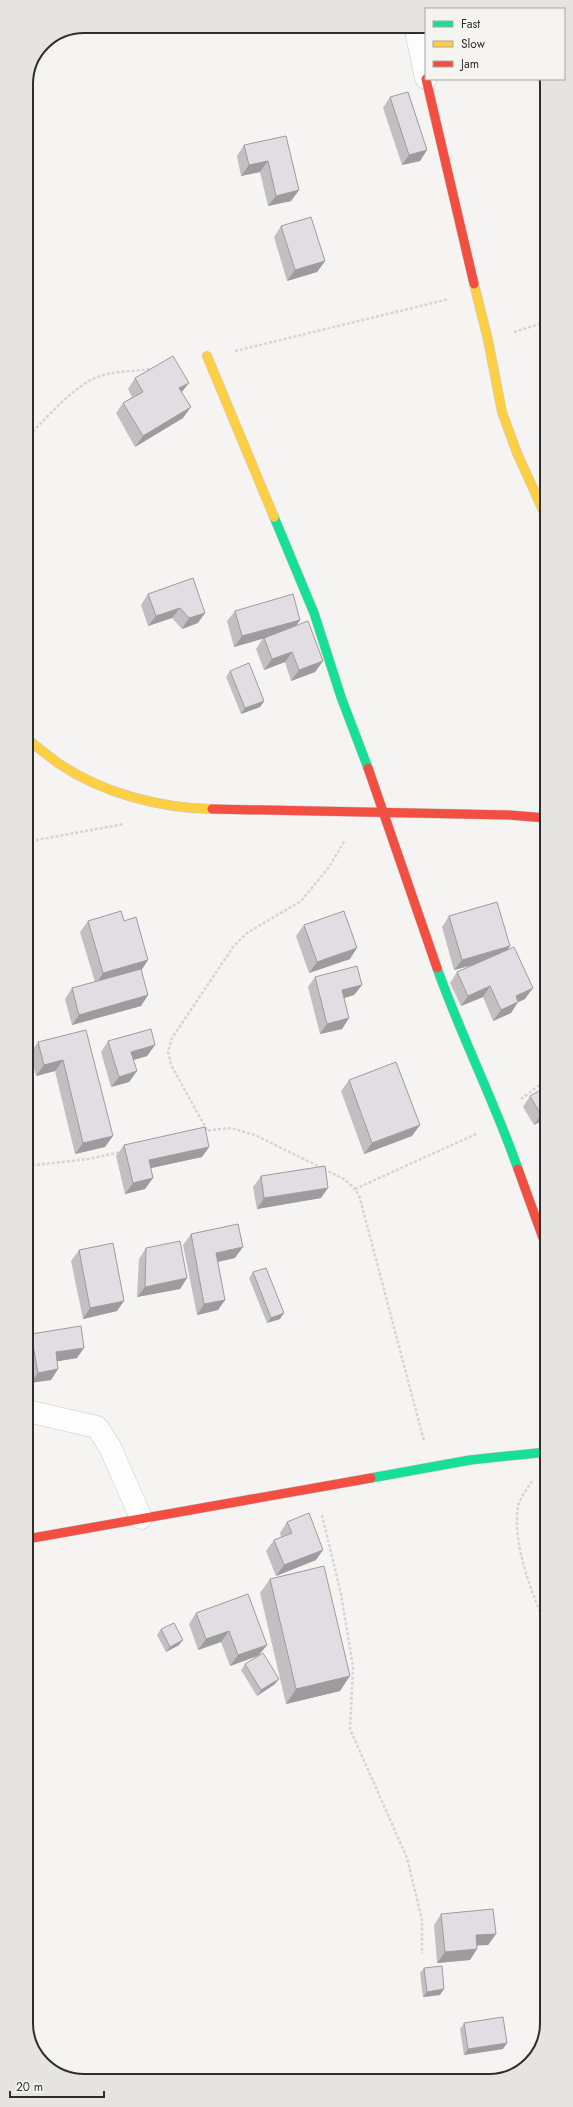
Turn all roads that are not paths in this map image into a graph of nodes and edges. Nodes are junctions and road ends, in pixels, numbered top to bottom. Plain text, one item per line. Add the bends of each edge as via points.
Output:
1 (416, 33) edge
2 (425, 73) edge
3 (426, 80) edge
4 (207, 356) road end
5 (540, 503) edge
6 (33, 743) edge
7 (384, 812) junction
8 (540, 818) edge
9 (540, 1232) edge
10 (33, 1412) edge
11 (540, 1453) edge
12 (141, 1518) junction
13 (33, 1539) edge

1 - 2 street
3 - 5 street via 488,340 502,412
4 - 7 street via 314,613 341,698
6 - 7 street via 58,763 84,777 116,791 158,804 205,809
7 - 8 street
7 - 9 street via 452,1011 502,1122
10 - 12 street via 96,1427 110,1447
11 - 12 street via 470,1460
12 - 13 street

